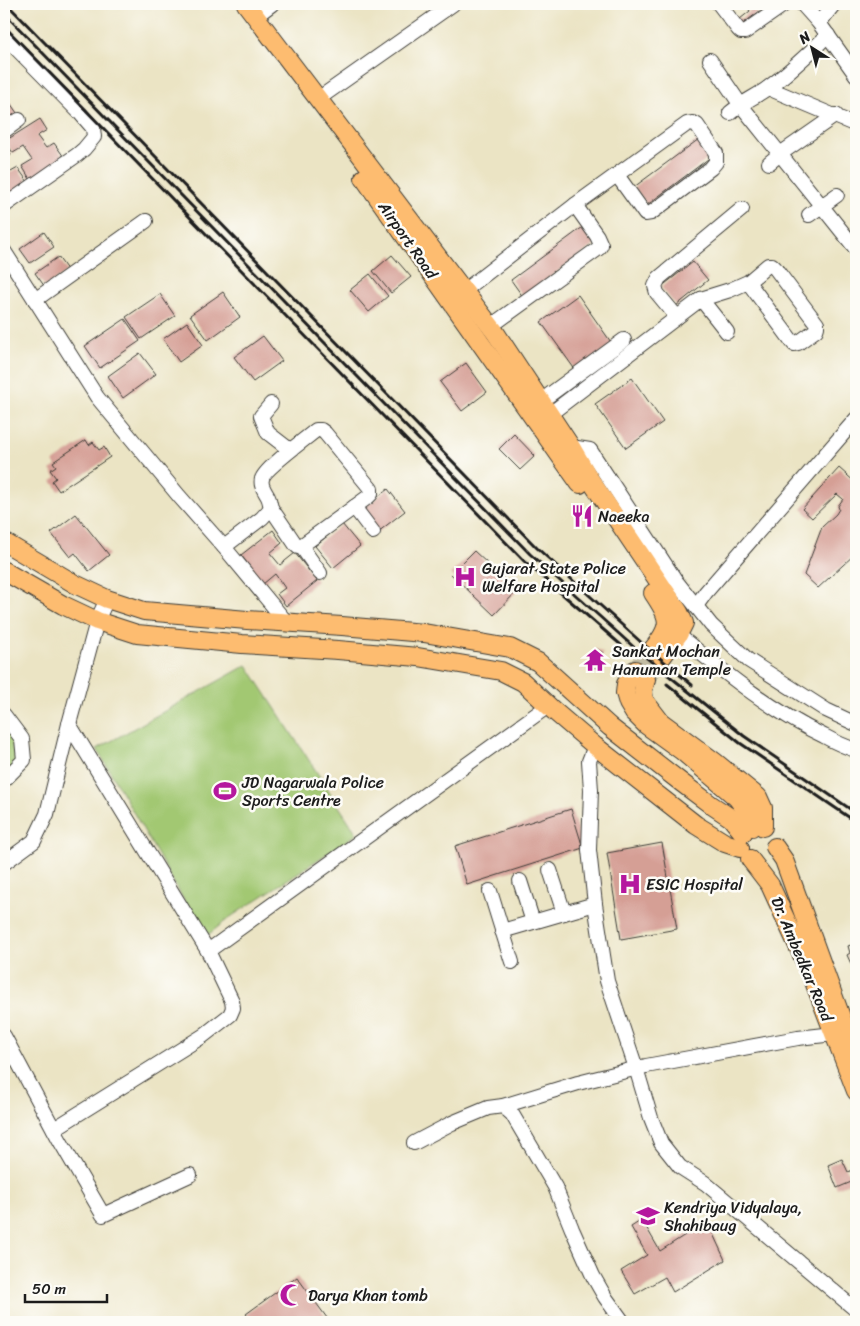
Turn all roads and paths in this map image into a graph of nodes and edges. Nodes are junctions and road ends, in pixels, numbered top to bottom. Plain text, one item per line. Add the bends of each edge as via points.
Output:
1 (234, 4) edge
2 (272, 4) edge
3 (453, 4) edge
4 (719, 4) edge
5 (785, 4) edge
6 (802, 4) edge
7 (834, 4) edge
8 (251, 10) edge
9 (819, 23) junction
10 (828, 35) junction
11 (4, 36) edge
12 (710, 60) dead end
13 (856, 74) edge
14 (768, 88) junction
15 (318, 99) junction
16 (735, 109) junction
17 (836, 115) junction
18 (19, 120) dead end
19 (856, 125) edge
20 (4, 131) edge
21 (775, 158) junction
22 (616, 175) junction
23 (837, 195) dead end
24 (575, 205) junction
25 (4, 206) edge
26 (822, 206) junction
27 (742, 209) dead end
28 (809, 215) dead end
29 (146, 221) dead end
30 (856, 249) edge
31 (4, 250) edge
32 (565, 281) dead end
33 (748, 282) junction
34 (464, 290) junction
35 (702, 298) junction
36 (35, 300) junction
37 (677, 317) junction
38 (493, 329) junction
39 (727, 332) dead end
40 (624, 340) dead end
41 (271, 404) dead end
42 (545, 408) junction
43 (856, 419) edge
44 (290, 450) junction
45 (566, 451) junction
46 (583, 478) junction
47 (354, 507) junction
48 (271, 508) junction
49 (373, 532) dead end
50 (4, 542) edge
51 (301, 546) junction
52 (224, 547) junction
53 (4, 571) edge
54 (320, 573) dead end
55 (108, 599) junction
56 (696, 606) junction
57 (97, 621) junction
58 (287, 623) junction
59 (678, 635) junction
60 (640, 675) tunnel mouth
61 (548, 706) junction
62 (4, 715) edge
63 (69, 724) junction
64 (856, 724) edge
65 (595, 746) junction
66 (856, 750) edge
67 (4, 780) edge
68 (750, 839) junction
69 (775, 847) junction
70 (4, 863) edge
71 (550, 870) dead end
72 (520, 881) dead end
73 (490, 891) dead end
74 (595, 904) junction
75 (564, 913) junction
76 (533, 922) junction
77 (502, 930) junction
78 (208, 951) junction
79 (512, 962) dead end
80 (4, 1036) edge
81 (847, 1036) edge
82 (856, 1058) edge
83 (636, 1068) junction
84 (856, 1092) edge
85 (503, 1106) junction
86 (54, 1129) junction
87 (414, 1143) dead end
88 (190, 1175) dead end
89 (856, 1310) edge
90 (623, 1322) edge

1 - 45 main road, Airport Road
2 - 8 street
3 - 15 street
4 - 5 street via 738,29 745,32
6 - 9 street
7 - 9 street
8 - 15 main road, Airport Road
9 - 10 street
10 - 13 street
10 - 14 street
11 - 25 street via 80,113 93,128 94,137 77,155
12 - 16 street
14 - 16 street
14 - 17 street
15 - 34 main road, Airport Road
16 - 21 street
17 - 19 street
17 - 21 street
18 - 20 street
21 - 26 street
22 - 22 street via 687,124 697,125 716,153 716,162 711,168 648,214
22 - 24 street
23 - 26 street
24 - 34 street
24 - 38 street via 597,236 599,248
26 - 28 street
26 - 30 street
27 - 37 street via 659,278 655,286 657,293
29 - 36 street
31 - 36 street
32 - 38 street
33 - 33 street via 772,265 816,324 816,330 794,344
33 - 35 street
34 - 38 main road, Airport Road
35 - 37 street
35 - 39 street
36 - 52 street via 97,397
37 - 42 street
38 - 42 main road, Airport Road
40 - 42 street
41 - 44 street via 261,416 268,433
42 - 45 main road, Airport Road
43 - 56 street
44 - 47 street via 316,430 325,433 371,489 371,494
44 - 48 street via 261,480
45 - 46 main road, Airport Road
45 - 56 street via 590,450
46 - 59 main road via 679,612 684,623
46 - 59 main road via 661,605 668,622 657,654
47 - 49 street
47 - 51 street
48 - 51 street via 296,545
48 - 52 street
50 - 55 main road
51 - 54 street
52 - 58 street
53 - 57 main road
55 - 57 street
55 - 58 main road via 144,611
56 - 64 street via 748,660 826,710
57 - 61 main road via 137,634 418,657 501,671 523,682
57 - 63 street
58 - 68 main road via 424,633 510,648 538,662 610,727 731,818
59 - 66 street via 730,678 805,727
60 - 68 main road via 626,684 625,693 634,713 737,798 745,809
61 - 65 main road
61 - 78 street
62 - 67 street via 22,739 24,760
63 - 70 street via 47,814 34,841
63 - 78 street
65 - 68 main road via 725,843
65 - 74 street via 589,761 589,850
68 - 69 main road, Dr. Ambedkar Road via 767,829 774,837
68 - 69 main road via 755,861 766,859
68 - 81 main road, Dr. Ambedkar Road via 813,979
69 - 81 main road, Dr. Ambedkar Road via 784,860
71 - 75 street
72 - 76 street
73 - 77 street
74 - 75 street
74 - 83 street via 606,981
75 - 76 street
76 - 77 street
77 - 79 street
78 - 86 street via 232,1001 230,1015 203,1036
80 - 86 street
81 - 82 main road, Dr. Ambedkar Road
81 - 83 street via 798,1038
81 - 84 main road, Dr. Ambedkar Road
83 - 85 street
83 - 89 street via 661,1143 680,1167 705,1182
85 - 87 street via 488,1108
85 - 90 street via 512,1114 555,1187 593,1276
86 - 88 street via 102,1216

